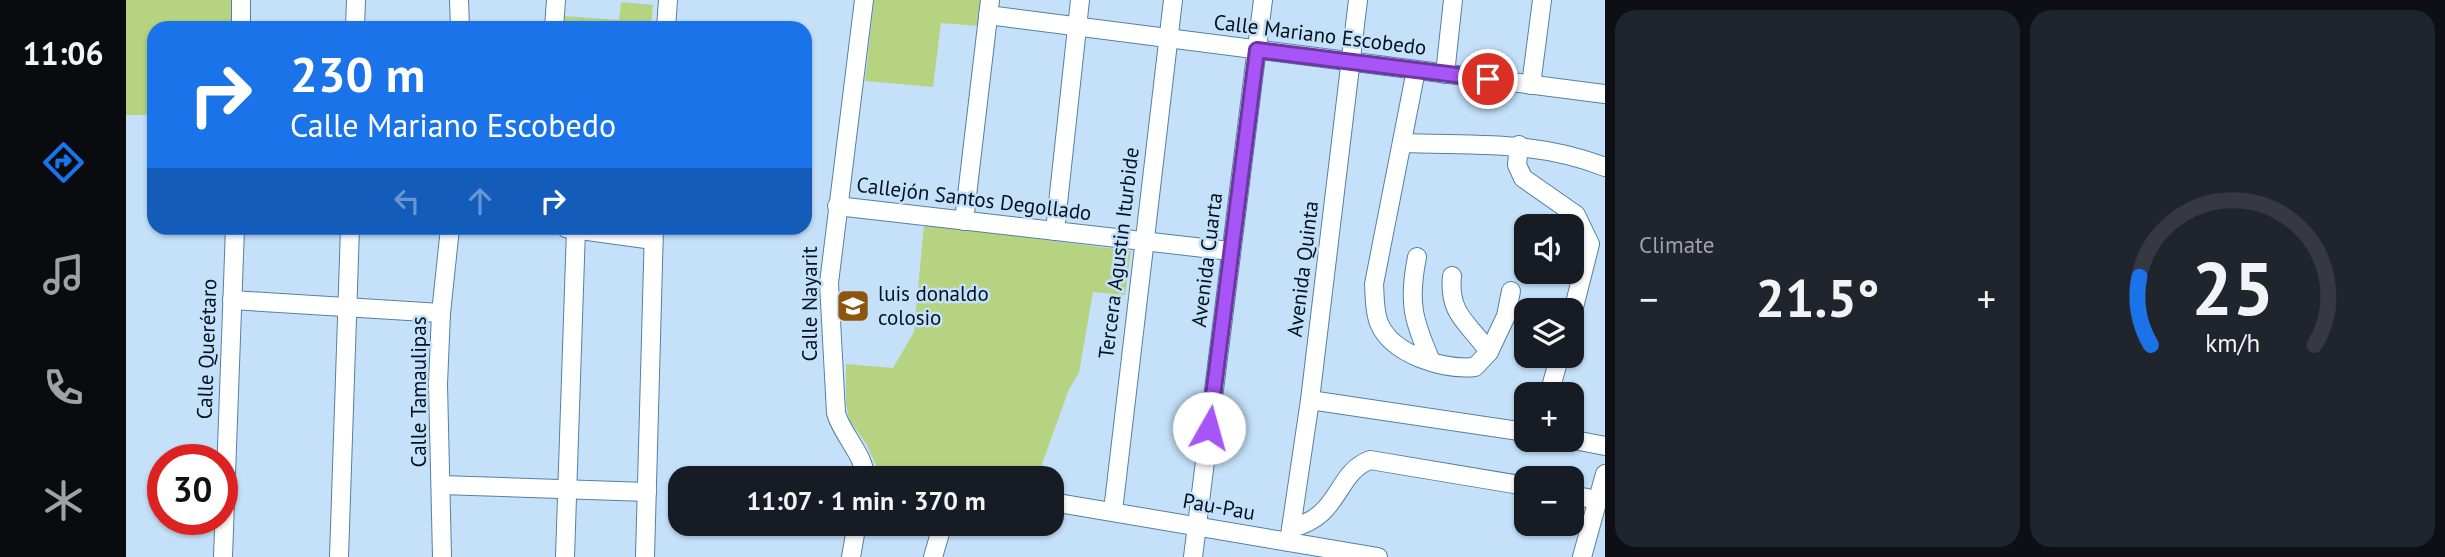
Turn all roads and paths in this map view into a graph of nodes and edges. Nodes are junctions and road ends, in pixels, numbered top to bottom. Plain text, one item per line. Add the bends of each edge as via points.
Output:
1 (241, 0) edge
2 (356, 0) edge
3 (459, 0) edge
4 (556, 0) edge
5 (668, 0) edge
6 (864, 0) edge
7 (1080, 0) edge
8 (1173, 0) edge
9 (1263, 0) edge
10 (1358, 0) edge
11 (1453, 0) edge
12 (1542, 0) edge
13 (989, 8) edge
14 (241, 21) edge
15 (355, 21) edge
16 (460, 21) edge
17 (554, 21) edge
18 (666, 21) edge
19 (1076, 27) junction
20 (1168, 38) junction
21 (1257, 50) junction
22 (1350, 62) junction
23 (1416, 70) junction
24 (1445, 74) junction
25 (1531, 85) junction
26 (1605, 94) edge
27 (1402, 143) junction
28 (1519, 145) junction
29 (1605, 167) edge
30 (837, 206) junction
31 (964, 221) junction
32 (1055, 231) junction
33 (235, 235) edge
34 (350, 235) edge
35 (449, 235) edge
36 (571, 235) edge
37 (653, 235) edge
38 (1143, 241) junction
39 (1230, 251) junction
40 (1417, 257) dead end
41 (1452, 276) dead end
42 (1511, 291) dead end
43 (1576, 298) edge
44 (232, 300) junction
45 (348, 308) junction
46 (441, 313) junction
47 (1489, 352) junction
48 (1431, 361) junction
49 (1310, 400) junction
50 (1514, 430) edge
51 (1584, 442) edge
52 (1605, 446) edge
53 (862, 466) edge
54 (1605, 474) edge
55 (1514, 484) edge
56 (441, 485) junction
57 (567, 489) junction
58 (647, 492) junction
59 (1584, 497) edge
60 (1597, 500) junction
61 (1064, 504) edge
62 (1113, 511) junction
63 (1197, 527) junction
64 (1290, 535) junction
65 (855, 536) edge
66 (939, 536) edge
67 (1345, 555) edge
68 (223, 557) edge
69 (339, 557) edge
70 (442, 557) edge
71 (565, 557) edge
72 (645, 557) edge
73 (851, 557) edge
74 (933, 557) edge
75 (1193, 557) edge
76 (1378, 557) edge
77 (1582, 557) edge

1 - 14 street
2 - 15 street
3 - 16 street
4 - 17 street
5 - 18 street
6 - 30 street, Calle Nayarit
7 - 19 street
8 - 20 street, Tercera Agustin Iturbide
9 - 21 street, Avenida Cuarta
10 - 22 street, Avenida Quinta
11 - 24 street
12 - 25 street
13 - 19 street, Calle Mariano Escobedo
13 - 31 street
19 - 20 street, Calle Mariano Escobedo
19 - 32 street
20 - 21 street, Calle Mariano Escobedo
20 - 38 street, Tercera Agustin Iturbide
21 - 22 street, Calle Mariano Escobedo
21 - 39 street, Avenida Cuarta
22 - 23 street, Calle Mariano Escobedo
22 - 49 street, Avenida Quinta
23 - 24 street, Calle Mariano Escobedo
23 - 27 street
24 - 25 street, Calle Mariano Escobedo
25 - 26 street, Calle Mariano Escobedo
27 - 28 street
27 - 48 street via 1374,284 1376,307 1387,337
28 - 29 street
28 - 43 street via 1517,165 1523,178 1576,215 1590,244
30 - 31 street, Callejón Santos Degollado
30 - 53 street, Calle Nayarit via 829,283 833,377 841,430
31 - 32 street, Callejón Santos Degollado
32 - 38 street, Callejón Santos Degollado
33 - 44 street, Calle Querétaro
34 - 45 street
35 - 46 street, Calle Tamaulipas
36 - 57 street
37 - 58 street
38 - 39 street, Callejón Santos Degollado
38 - 62 street, Tercera Agustin Iturbide
39 - 63 street, Avenida Cuarta
40 - 48 street via 1411,306
41 - 47 street via 1453,306
42 - 47 street via 1506,316
44 - 45 street
44 - 68 street, Calle Querétaro
45 - 46 street
45 - 69 street
46 - 56 street, Calle Tamaulipas
47 - 48 street via 1475,367
49 - 50 street
49 - 64 street, Avenida Quinta
51 - 52 street
54 - 60 street
55 - 64 street via 1370,460 1354,470 1321,517
56 - 57 street
56 - 70 street, Calle Tamaulipas
57 - 58 street
57 - 71 street
58 - 72 street
59 - 60 street
60 - 77 street
61 - 62 street, Pau-Pau
62 - 63 street, Pau-Pau
63 - 64 street, Pau-Pau
63 - 75 street, Avenida Cuarta
64 - 67 street, Pau-Pau
65 - 73 street
66 - 74 street
67 - 76 street, Pau-Pau

